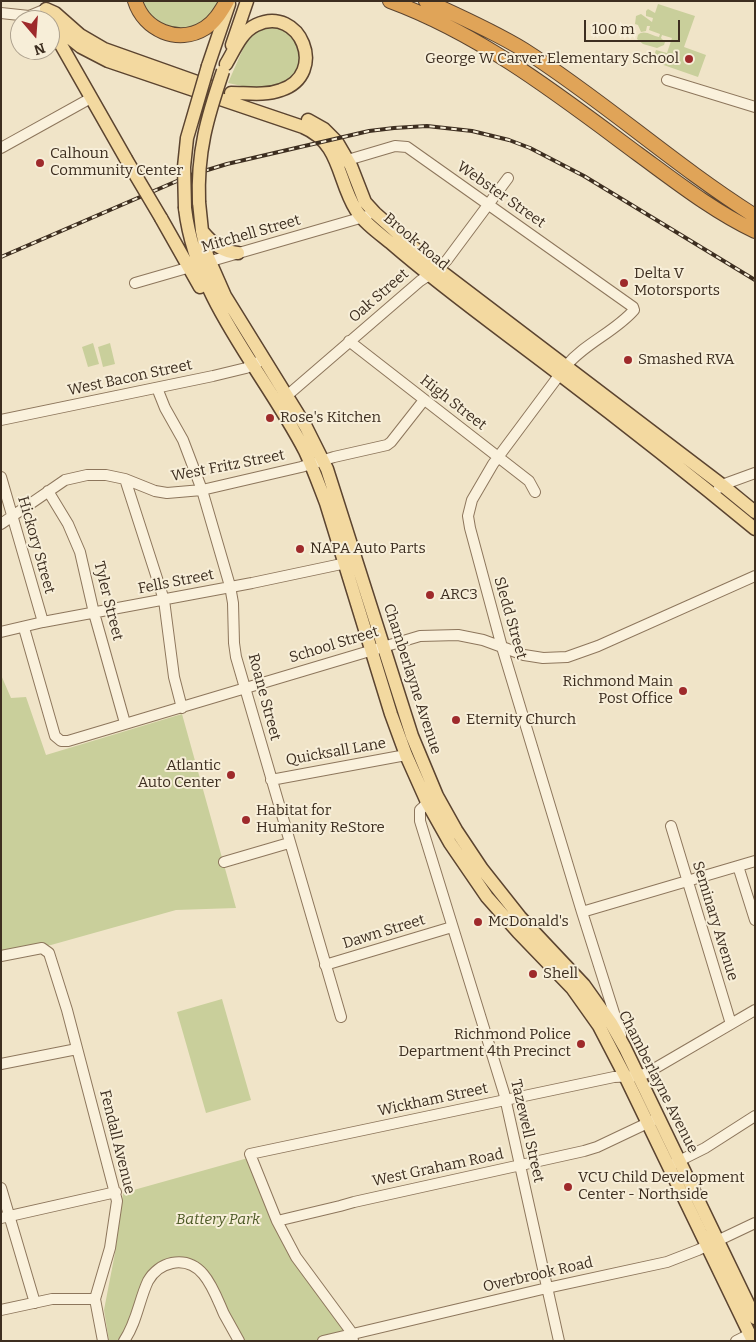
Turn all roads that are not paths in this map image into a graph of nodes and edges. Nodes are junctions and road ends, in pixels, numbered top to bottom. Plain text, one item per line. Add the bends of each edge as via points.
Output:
1 (135, 1) edge
2 (228, 1) edge
3 (247, 1) edge
4 (390, 1) edge
5 (426, 1) edge
6 (450, 1) edge
7 (60, 18) edge
8 (60, 28) edge
9 (487, 28) junction
10 (60, 40) edge
11 (224, 68) junction
12 (667, 80) dead end
13 (231, 93) junction
14 (91, 98) junction
15 (755, 107) edge
16 (2, 145) edge
17 (343, 162) junction
18 (508, 178) dead end
19 (489, 204) junction
20 (375, 213) junction
21 (755, 216) edge
22 (361, 217) junction
23 (202, 231) junction
24 (755, 232) edge
25 (238, 253) junction
26 (199, 265) junction
27 (433, 272) junction
28 (135, 283) dead end
29 (634, 310) joint
30 (349, 342) junction
31 (258, 362) junction
32 (563, 370) junction
33 (157, 388) junction
34 (282, 400) junction
35 (424, 400) junction
36 (1, 420) edge
37 (498, 457) junction
38 (318, 462) junction
39 (755, 473) edge
40 (1, 477) edge
41 (126, 478) junction
42 (722, 485) junction
43 (202, 490) junction
44 (48, 491) junction
45 (535, 492) dead end
46 (712, 494) junction
47 (755, 512) edge
48 (13, 517) junction
49 (1, 524) edge
50 (755, 529) edge
51 (351, 562) junction
52 (755, 576) edge
53 (230, 586) junction
54 (164, 600) junction
55 (94, 613) junction
56 (43, 622) junction
57 (24, 628) junction
58 (1, 632) edge
59 (384, 646) junction
60 (502, 647) junction
61 (370, 650) junction
62 (244, 688) junction
63 (182, 708) junction
64 (125, 723) junction
65 (406, 755) junction
66 (271, 780) junction
67 (432, 799) junction
68 (671, 826) dead end
69 (289, 843) junction
70 (755, 861) edge
71 (224, 862) dead end
72 (738, 866) junction
73 (688, 881) junction
74 (582, 912) junction
75 (755, 920) edge
76 (452, 927) junction
77 (1, 956) edge
78 (325, 965) junction
79 (605, 984) junction
80 (589, 1001) junction
81 (755, 1010) edge
82 (341, 1017) dead end
83 (731, 1024) junction
84 (625, 1048) junction
85 (77, 1049) junction
86 (1, 1064) edge
87 (625, 1076) junction
88 (639, 1076) junction
89 (506, 1100) junction
90 (755, 1116) edge
91 (653, 1120) junction
92 (674, 1164) junction
93 (520, 1166) junction
94 (1, 1188) edge
95 (116, 1192) junction
96 (5, 1217) edge
97 (277, 1221) junction
98 (755, 1223) edge
99 (713, 1243) junction
100 (547, 1288) junction
101 (95, 1299) junction
102 (35, 1303) junction
103 (1, 1310) edge
104 (755, 1318) edge
105 (352, 1337) edge
106 (752, 1337) edge
107 (103, 1341) edge
108 (124, 1341) edge
109 (239, 1341) edge
110 (323, 1341) edge
111 (559, 1341) edge
112 (736, 1341) edge

1 - 2 highway via 148,24 177,36 204,29 216,19
2 - 26 main road, Chamberlayne Avenue, bridge via 187,138 185,208 190,240
3 - 11 main road, Chamberlayne Avenue
4 - 24 highway via 442,24 517,66 689,191
5 - 9 highway
6 - 9 highway
7 - 13 main road, Brook Road via 104,49
8 - 17 main road, Brook Road via 81,47 108,60 309,130
9 - 21 highway via 560,74
10 - 14 main road, Chamberlayne Avenue
11 - 13 main road via 245,34 261,23 279,22 289,26 305,47 303,71 287,88 275,92
11 - 23 main road, Chamberlayne Avenue, bridge via 202,140 198,170
12 - 15 street
13 - 17 main road, Brook Road via 318,125 334,138
14 - 16 street
14 - 26 main road, Chamberlayne Avenue, bridge via 161,218
17 - 19 street, Webster Street via 403,146
17 - 20 main road, Brook Road via 364,202
17 - 22 main road, Brook Road via 352,202
18 - 19 street, Oak Street
19 - 27 street, Oak Street via 447,260
19 - 29 street, Webster Street
20 - 22 street, Mitchell Street
20 - 27 main road, Brook Road
22 - 25 street, Mitchell Street
22 - 27 main road, Brook Road
23 - 25 main road via 220,248
23 - 26 main road, Chamberlayne Avenue
25 - 26 street, Mitchell Street
26 - 28 street, Mitchell Street
26 - 31 main road, Chamberlayne Avenue via 230,307
26 - 31 main road, Chamberlayne Avenue via 215,312
27 - 30 street, Oak Street
27 - 32 main road, Brook Road
29 - 32 street, Sledd Street via 626,320 575,356
30 - 34 street, Oak Street
30 - 35 street, High Street
31 - 33 street, West Bacon Street via 233,372
31 - 34 main road, Chamberlayne Avenue
32 - 37 street, Sledd Street
32 - 42 main road, Brook Road
32 - 46 main road, Brook Road
33 - 36 street, West Bacon Street
33 - 43 street, Roane Street via 184,440
34 - 38 main road, Chamberlayne Avenue
35 - 37 street, High Street
35 - 38 street, West Fritz Street via 389,444
37 - 45 street, High Street via 529,481
37 - 60 street, Sledd Street via 472,500 468,516
38 - 43 street, West Fritz Street
38 - 51 main road, Chamberlayne Avenue via 335,491
39 - 42 street
40 - 48 street, Hickory Street
41 - 43 street, West Fritz Street via 167,493
41 - 44 street, West Fritz Street via 87,475 65,480
41 - 54 street
42 - 46 street
42 - 47 main road, Brook Road
43 - 53 street, Roane Street
44 - 48 street, West Fritz Street
44 - 55 street, Tyler Street via 80,552
46 - 50 main road, Brook Road
48 - 49 street, West Fritz Street
48 - 56 street, Hickory Street
51 - 53 street, Fells Street
51 - 59 main road, Chamberlayne Avenue
51 - 61 main road, Chamberlayne Avenue
52 - 60 street, School Street via 574,655 543,658
53 - 54 street, Fells Street
53 - 62 street, Roane Street via 234,644
54 - 55 street, Fells Street
54 - 63 street via 174,677
55 - 56 street, Fells Street
55 - 64 street, Tyler Street
56 - 57 street, Fells Street
57 - 58 street, Fells Street
57 - 64 street, School Street via 55,736 61,741 68,741
59 - 60 street, School Street via 412,638 447,634
59 - 61 street, School Street
59 - 67 main road, Chamberlayne Avenue
60 - 74 street, Sledd Street
61 - 62 street, School Street
61 - 65 main road, Chamberlayne Avenue
62 - 63 street, School Street
62 - 66 street, Roane Street
63 - 64 street, School Street
65 - 66 street, Quicksall Lane
65 - 67 main road, Chamberlayne Avenue
66 - 69 street, Roane Street
67 - 76 street, Tazewell Street via 420,810 419,818
67 - 80 main road, Chamberlayne Avenue via 450,843 487,897 568,984
68 - 73 street, Seminary Avenue
69 - 71 street
69 - 78 street, Roane Street
70 - 72 street
72 - 73 street
72 - 75 street
73 - 74 street
73 - 83 street, Seminary Avenue
74 - 79 street, Sledd Street
76 - 78 street, Dawn Street
76 - 89 street, Tazewell Street
77 - 85 street, Fendall Avenue via 42,948 49,953
78 - 82 street, Roane Street
79 - 80 street
79 - 84 street, Sledd Street
80 - 84 main road, Chamberlayne Avenue via 611,1022
80 - 87 main road, Chamberlayne Avenue
81 - 83 street, Wickham Street
83 - 88 street, Wickham Street
84 - 88 main road, Chamberlayne Avenue
85 - 86 street
85 - 95 street, Fendall Avenue
87 - 88 street, Wickham Street
87 - 89 street, Wickham Street
87 - 91 main road, Chamberlayne Avenue
88 - 91 main road, Chamberlayne Avenue
89 - 93 street, Tazewell Street
89 - 97 street, Wickham Street via 250,1154
90 - 92 street
91 - 92 main road, Chamberlayne Avenue
91 - 93 street, West Graham Road via 590,1150
92 - 99 main road, Chamberlayne Avenue
93 - 97 street, West Graham Road
93 - 100 street, Tazewell Street
94 - 96 street
95 - 96 street
95 - 101 street, Fendall Avenue via 110,1248
96 - 102 street
97 - 105 street via 296,1257
98 - 99 street, Overbrook Road
99 - 100 street, Overbrook Road via 667,1262
99 - 104 main road, Chamberlayne Avenue
99 - 106 main road, Chamberlayne Avenue
100 - 105 street, Overbrook Road
100 - 111 street, Tazewell Street
101 - 102 street via 52,1299
101 - 107 street, Fendall Avenue
102 - 103 street
105 - 110 street, Overbrook Road
106 - 112 street
108 - 109 street via 149,1280 160,1268 179,1262 196,1268 207,1278

